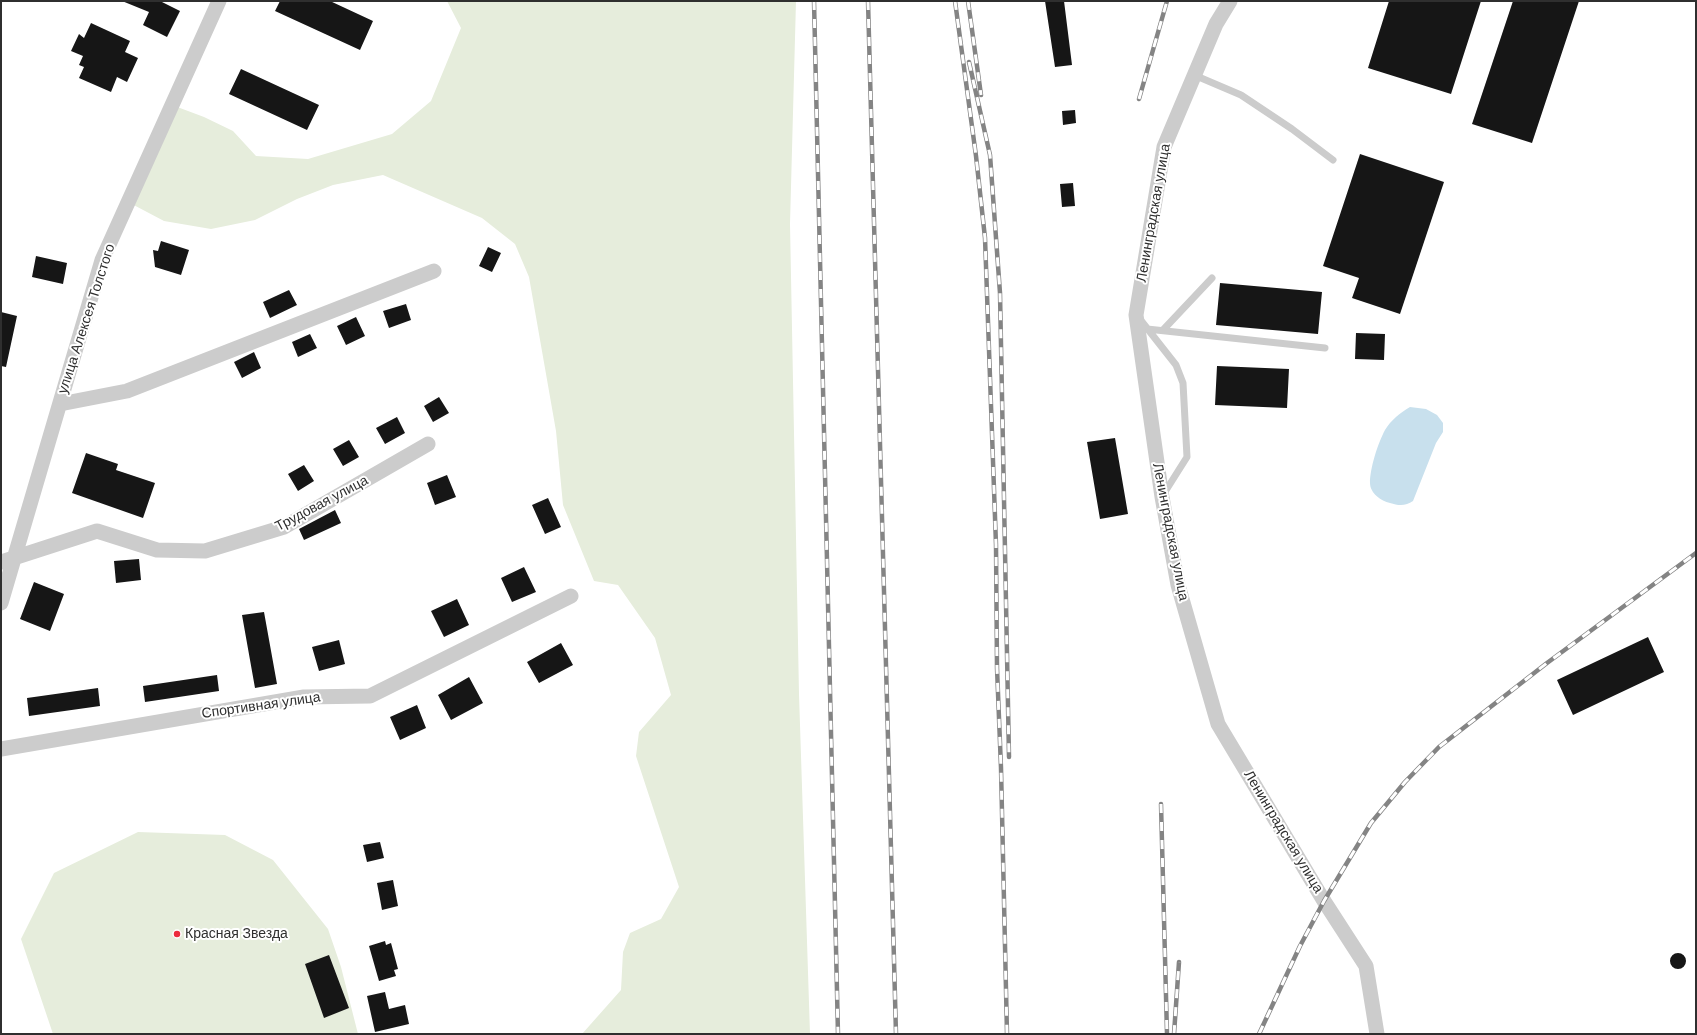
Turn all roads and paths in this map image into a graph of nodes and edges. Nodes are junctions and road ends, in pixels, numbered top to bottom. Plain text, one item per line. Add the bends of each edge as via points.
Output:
1 (219, 1) edge
2 (1230, 1) edge
3 (1194, 75) junction
4 (1334, 160) dead end
5 (434, 271) dead end
6 (1212, 278) dead end
7 (1136, 315) junction
8 (1147, 329) junction
9 (1163, 330) junction
10 (1325, 348) dead end
11 (60, 404) junction
12 (428, 444) dead end
13 (1162, 497) junction
14 (8, 559) edge
15 (571, 596) dead end
16 (1, 603) edge
17 (1, 749) edge
18 (1377, 1034) edge

1 - 11 street, улица Алексея Толстого via 102,260
2 - 3 street, Ленинградская улица via 1216,24
3 - 4 lane via 1241,95
3 - 7 street, Ленинградская улица via 1164,147
5 - 11 street via 127,391
6 - 9 lane
7 - 8 lane
7 - 13 street, Ленинградская улица
8 - 9 lane
8 - 13 lane via 1176,365 1183,383 1187,457
9 - 10 lane
11 - 14 street, улица Алексея Толстого
12 - 14 street, Трудовая улица via 284,527 204,551 157,550 97,531
13 - 18 street, Ленинградская улица via 1178,585 1218,724 1366,966
14 - 16 street, улица Алексея Толстого
15 - 17 street, Спортивная улица via 370,696 304,697

